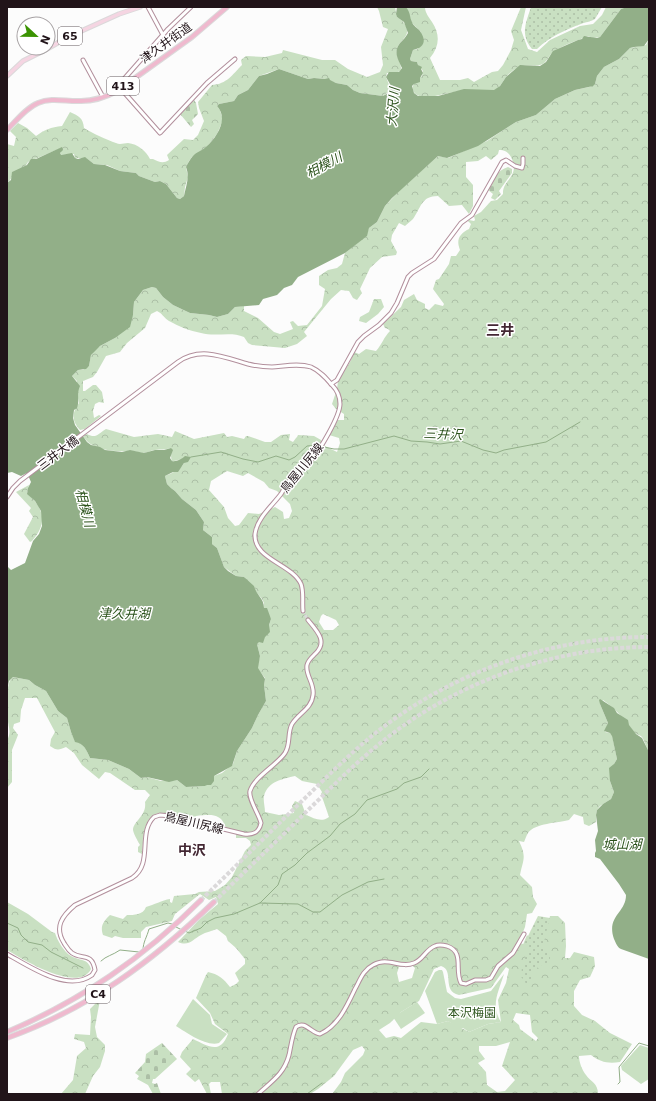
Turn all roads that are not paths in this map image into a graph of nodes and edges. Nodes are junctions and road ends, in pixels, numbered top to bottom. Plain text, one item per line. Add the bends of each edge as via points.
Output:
1 (140, 7) edge
2 (148, 7) edge
3 (191, 7) edge
4 (226, 7) edge
5 (163, 35) junction
6 (235, 58) dead end
7 (83, 60) dead end
8 (7, 76) edge
9 (121, 88) junction
10 (103, 97) junction
11 (7, 130) edge
12 (523, 158) dead end
13 (331, 384) junction
14 (89, 429) joint
15 (7, 497) edge
16 (303, 611) tunnel mouth
17 (308, 620) tunnel mouth
18 (201, 900) tunnel mouth
19 (214, 902) tunnel mouth
20 (524, 934) dead end
21 (7, 954) edge
22 (7, 1032) edge
23 (7, 1038) edge
24 (258, 1094) edge

1 - 8 main road, 65 via 68,37 22,61
2 - 5 main road
3 - 5 main road
4 - 9 highway, 津久井街道 / 413 via 192,37
5 - 9 main road via 122,81
6 - 9 main road via 207,83 160,133
7 - 10 main road
9 - 10 highway, 津久井街道 / 413
10 - 11 highway, 津久井街道 / 413 via 85,101 41,102 29,108
12 - 13 main road via 523,166 519,168 508,160 502,162 472,215 461,224 434,259 408,277 391,313 358,342 337,380
13 - 14 main road, 鳥屋川尻線 via 317,370 306,366 260,366 209,354 195,354 182,359
13 - 16 main road, 鳥屋川尻線 via 338,393 339,408 327,435 312,459 291,479 268,509 256,533 256,542 260,549 300,583
14 - 15 main road, 三井大橋 via 27,476
17 - 21 main road, 鳥屋川尻線 via 322,641 307,665 313,686 312,698 292,724 286,751 251,790 250,796 260,823 256,832 244,834 170,816 154,817 147,827 143,864 138,873 75,905 58,927 60,936 70,952 92,961 95,969 92,976 78,981 62,979 40,972
18 - 22 highway, C4 via 133,961 104,981 62,1006
19 - 23 highway, C4 via 180,934 96,995 51,1019
20 - 24 main road via 513,953 498,966 491,978 466,984 461,983 458,975 457,955 453,949 443,945 436,945 411,964 383,961 373,964 362,975 333,1025 320,1034 303,1025 296,1027 284,1070

